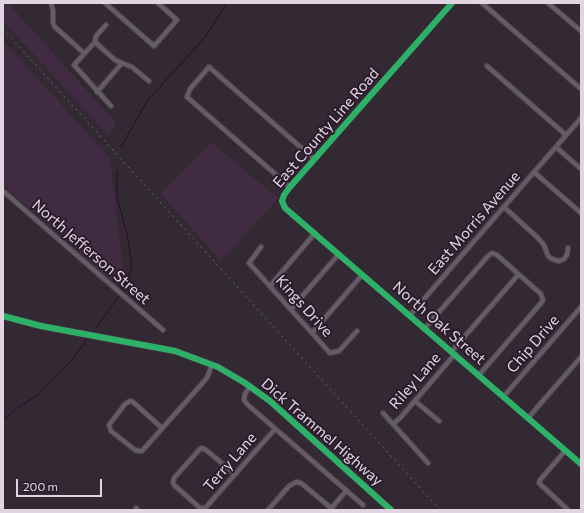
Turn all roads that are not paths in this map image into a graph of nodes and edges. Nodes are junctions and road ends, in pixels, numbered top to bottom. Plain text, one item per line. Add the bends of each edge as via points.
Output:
1 (51, 3) edge
2 (105, 3) edge
3 (158, 3) edge
4 (452, 3) edge
5 (482, 3) edge
6 (548, 3) edge
7 (106, 25) dead end
8 (581, 31) edge
9 (95, 42) junction
10 (84, 53) junction
11 (122, 63) junction
12 (487, 66) dead end
13 (149, 81) dead end
14 (581, 89) edge
15 (97, 92) junction
16 (110, 106) dead end
17 (581, 118) edge
18 (566, 135) junction
19 (556, 147) junction
20 (314, 159) junction
21 (581, 169) edge
22 (534, 172) junction
23 (290, 187) junction
24 (3, 191) edge
25 (282, 202) joint
26 (504, 207) junction
27 (581, 213) edge
28 (315, 234) junction
29 (261, 247) dead end
30 (568, 248) dead end
31 (339, 254) junction
32 (362, 275) junction
33 (518, 275) junction
34 (270, 286) junction
35 (581, 307) edge
36 (291, 310) junction
37 (410, 315) junction
38 (3, 316) edge
39 (425, 328) junction
40 (163, 330) dead end
41 (357, 331) dead end
42 (312, 333) junction
43 (454, 353) junction
44 (581, 357) edge
45 (212, 364) junction
46 (479, 375) junction
47 (250, 386) junction
48 (504, 396) junction
49 (415, 401) junction
50 (383, 413) dead end
51 (528, 418) junction
52 (439, 421) dead end
53 (393, 424) junction
54 (162, 428) junction
55 (275, 429) junction
56 (565, 451) junction
57 (428, 463) dead end
58 (581, 464) edge
59 (235, 474) junction
60 (346, 491) junction
61 (363, 505) dead end
62 (330, 509) edge
63 (268, 510) edge
64 (391, 510) edge
65 (568, 510) edge

1 - 10 street via 55,27
2 - 3 street via 154,46 177,20
4 - 20 street, East County Line Road
5 - 14 street
6 - 8 street
7 - 9 street via 96,36
9 - 10 street
9 - 11 street
10 - 15 street via 74,66
11 - 13 street via 132,67
11 - 15 street
12 - 18 street
15 - 16 street
17 - 18 street, East Morris Avenue
18 - 19 street, East Morris Avenue
19 - 21 street
19 - 22 street, East Morris Avenue
20 - 23 street, East County Line Road
20 - 23 street via 209,68 190,89 187,97
22 - 26 street, East Morris Avenue
22 - 27 street
23 - 25 street, East County Line Road
24 - 40 street, North Jefferson Street
25 - 28 street, North Oak Street via 285,208
26 - 30 street via 537,237 552,259 559,261 564,258
26 - 37 street, East Morris Avenue
28 - 31 street, North Oak Street
28 - 34 street
29 - 34 street, Kings Drive via 249,263
31 - 32 street, North Oak Street
31 - 36 street
32 - 37 street, North Oak Street
32 - 42 street
33 - 39 street via 492,253
33 - 43 street, Riley Lane
33 - 46 street via 540,294 542,302
34 - 36 street, Kings Drive
35 - 48 street, Chip Drive
36 - 42 street, Kings Drive
37 - 39 street, North Oak Street
38 - 45 main road, Dick Trammel Highway via 41,326 160,347
39 - 43 street, North Oak Street
41 - 42 street, Kings Drive via 335,353 330,353
43 - 46 street, North Oak Street
43 - 49 street, Riley Lane
44 - 51 street
45 - 47 main road, Dick Trammel Highway
45 - 54 street via 207,378
46 - 48 street, North Oak Street
47 - 55 street via 245,398 246,403
47 - 64 main road, Dick Trammel Highway
48 - 51 street, North Oak Street
49 - 52 street
49 - 53 street, Riley Lane
50 - 53 street
51 - 56 street, North Oak Street
53 - 57 street
54 - 54 street via 130,401 109,427 139,452
55 - 59 street, Terry Lane
55 - 60 street
56 - 58 street, North Oak Street
56 - 65 street via 539,483
59 - 59 street, Terry Lane via 202,448 174,478 173,483 202,508 207,506
60 - 61 street
60 - 62 street
62 - 63 street via 302,483 296,482 289,486

